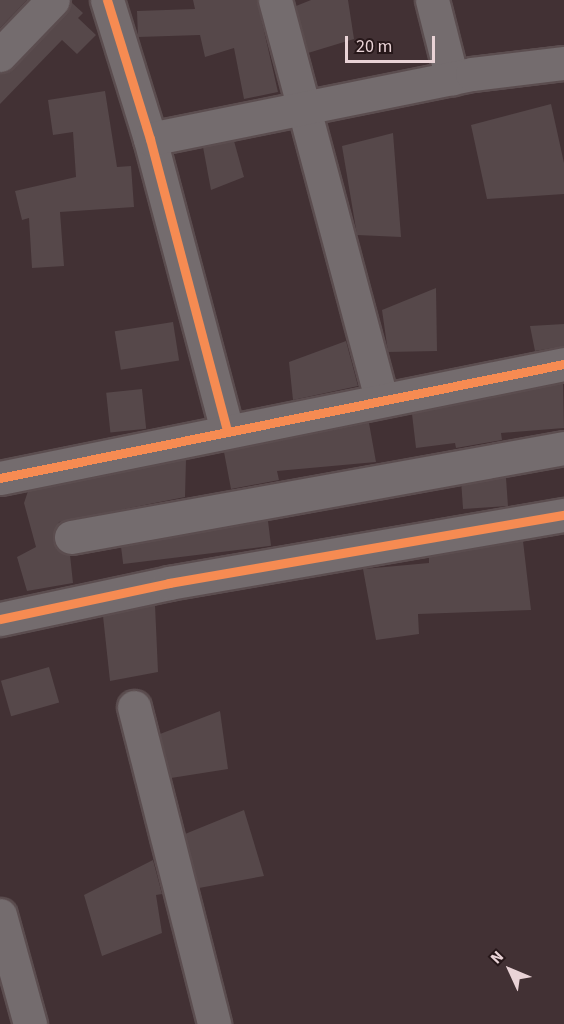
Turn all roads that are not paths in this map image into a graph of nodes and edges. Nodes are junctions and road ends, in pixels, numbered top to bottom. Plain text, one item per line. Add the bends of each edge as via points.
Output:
1 (53, 0) edge
2 (107, 0) edge
3 (275, 0) edge
4 (432, 0) edge
5 (0, 55) edge
6 (564, 63) edge
7 (452, 79) junction
8 (304, 108) junction
9 (150, 139) junction
10 (564, 364) edge
11 (381, 399) junction
12 (226, 430) junction
13 (564, 448) edge
14 (0, 478) edge
15 (564, 515) edge
16 (71, 537) dead end
17 (0, 619) edge
18 (134, 707) dead end
19 (0, 915) edge
20 (30, 1024) edge
21 (214, 1024) edge

1 - 5 street
2 - 9 street
3 - 8 street
4 - 7 street
6 - 7 street
7 - 8 street
8 - 9 street
8 - 11 street
9 - 12 street
10 - 11 street
11 - 12 street
12 - 14 street
13 - 16 street
15 - 17 street via 169,583
18 - 21 street
19 - 20 street

